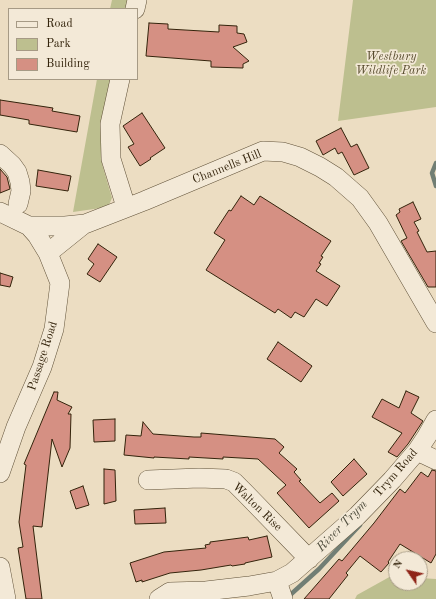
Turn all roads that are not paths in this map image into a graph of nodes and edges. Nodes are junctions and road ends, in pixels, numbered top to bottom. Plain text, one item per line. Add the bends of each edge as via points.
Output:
1 (120, 80) edge
2 (0, 154) edge
3 (18, 204) dead end
4 (126, 208) junction
5 (0, 212) edge
6 (85, 224) junction
7 (29, 226) junction
8 (48, 253) junction
9 (436, 323) edge
10 (436, 420) edge
11 (417, 451) junction
12 (436, 460) edge
13 (0, 473) edge
14 (148, 480) dead end
15 (308, 559) junction
16 (0, 567) edge
17 (277, 581) junction
18 (6, 599) edge
19 (160, 599) edge
20 (283, 599) edge

1 - 4 street via 110,124 111,159
2 - 3 street via 17,172 21,191
4 - 6 street, Channells Hill
4 - 9 street, Channells Hill via 263,151 283,152 300,157 336,177 360,198 378,223
5 - 7 street, Passage Road
6 - 7 street, Channells Hill
6 - 8 street, Channells Hill
7 - 8 street, Passage Road
8 - 13 street, Passage Road via 60,283 54,329 42,367 16,427
10 - 11 street, Trym Road
11 - 12 street
11 - 15 street, Trym Road via 357,516
14 - 15 street, Walton Rise via 199,478 226,479 234,482
15 - 17 street, Trym Road via 292,573
16 - 18 street
17 - 19 street, Trym Road via 206,591 170,592
17 - 20 street

